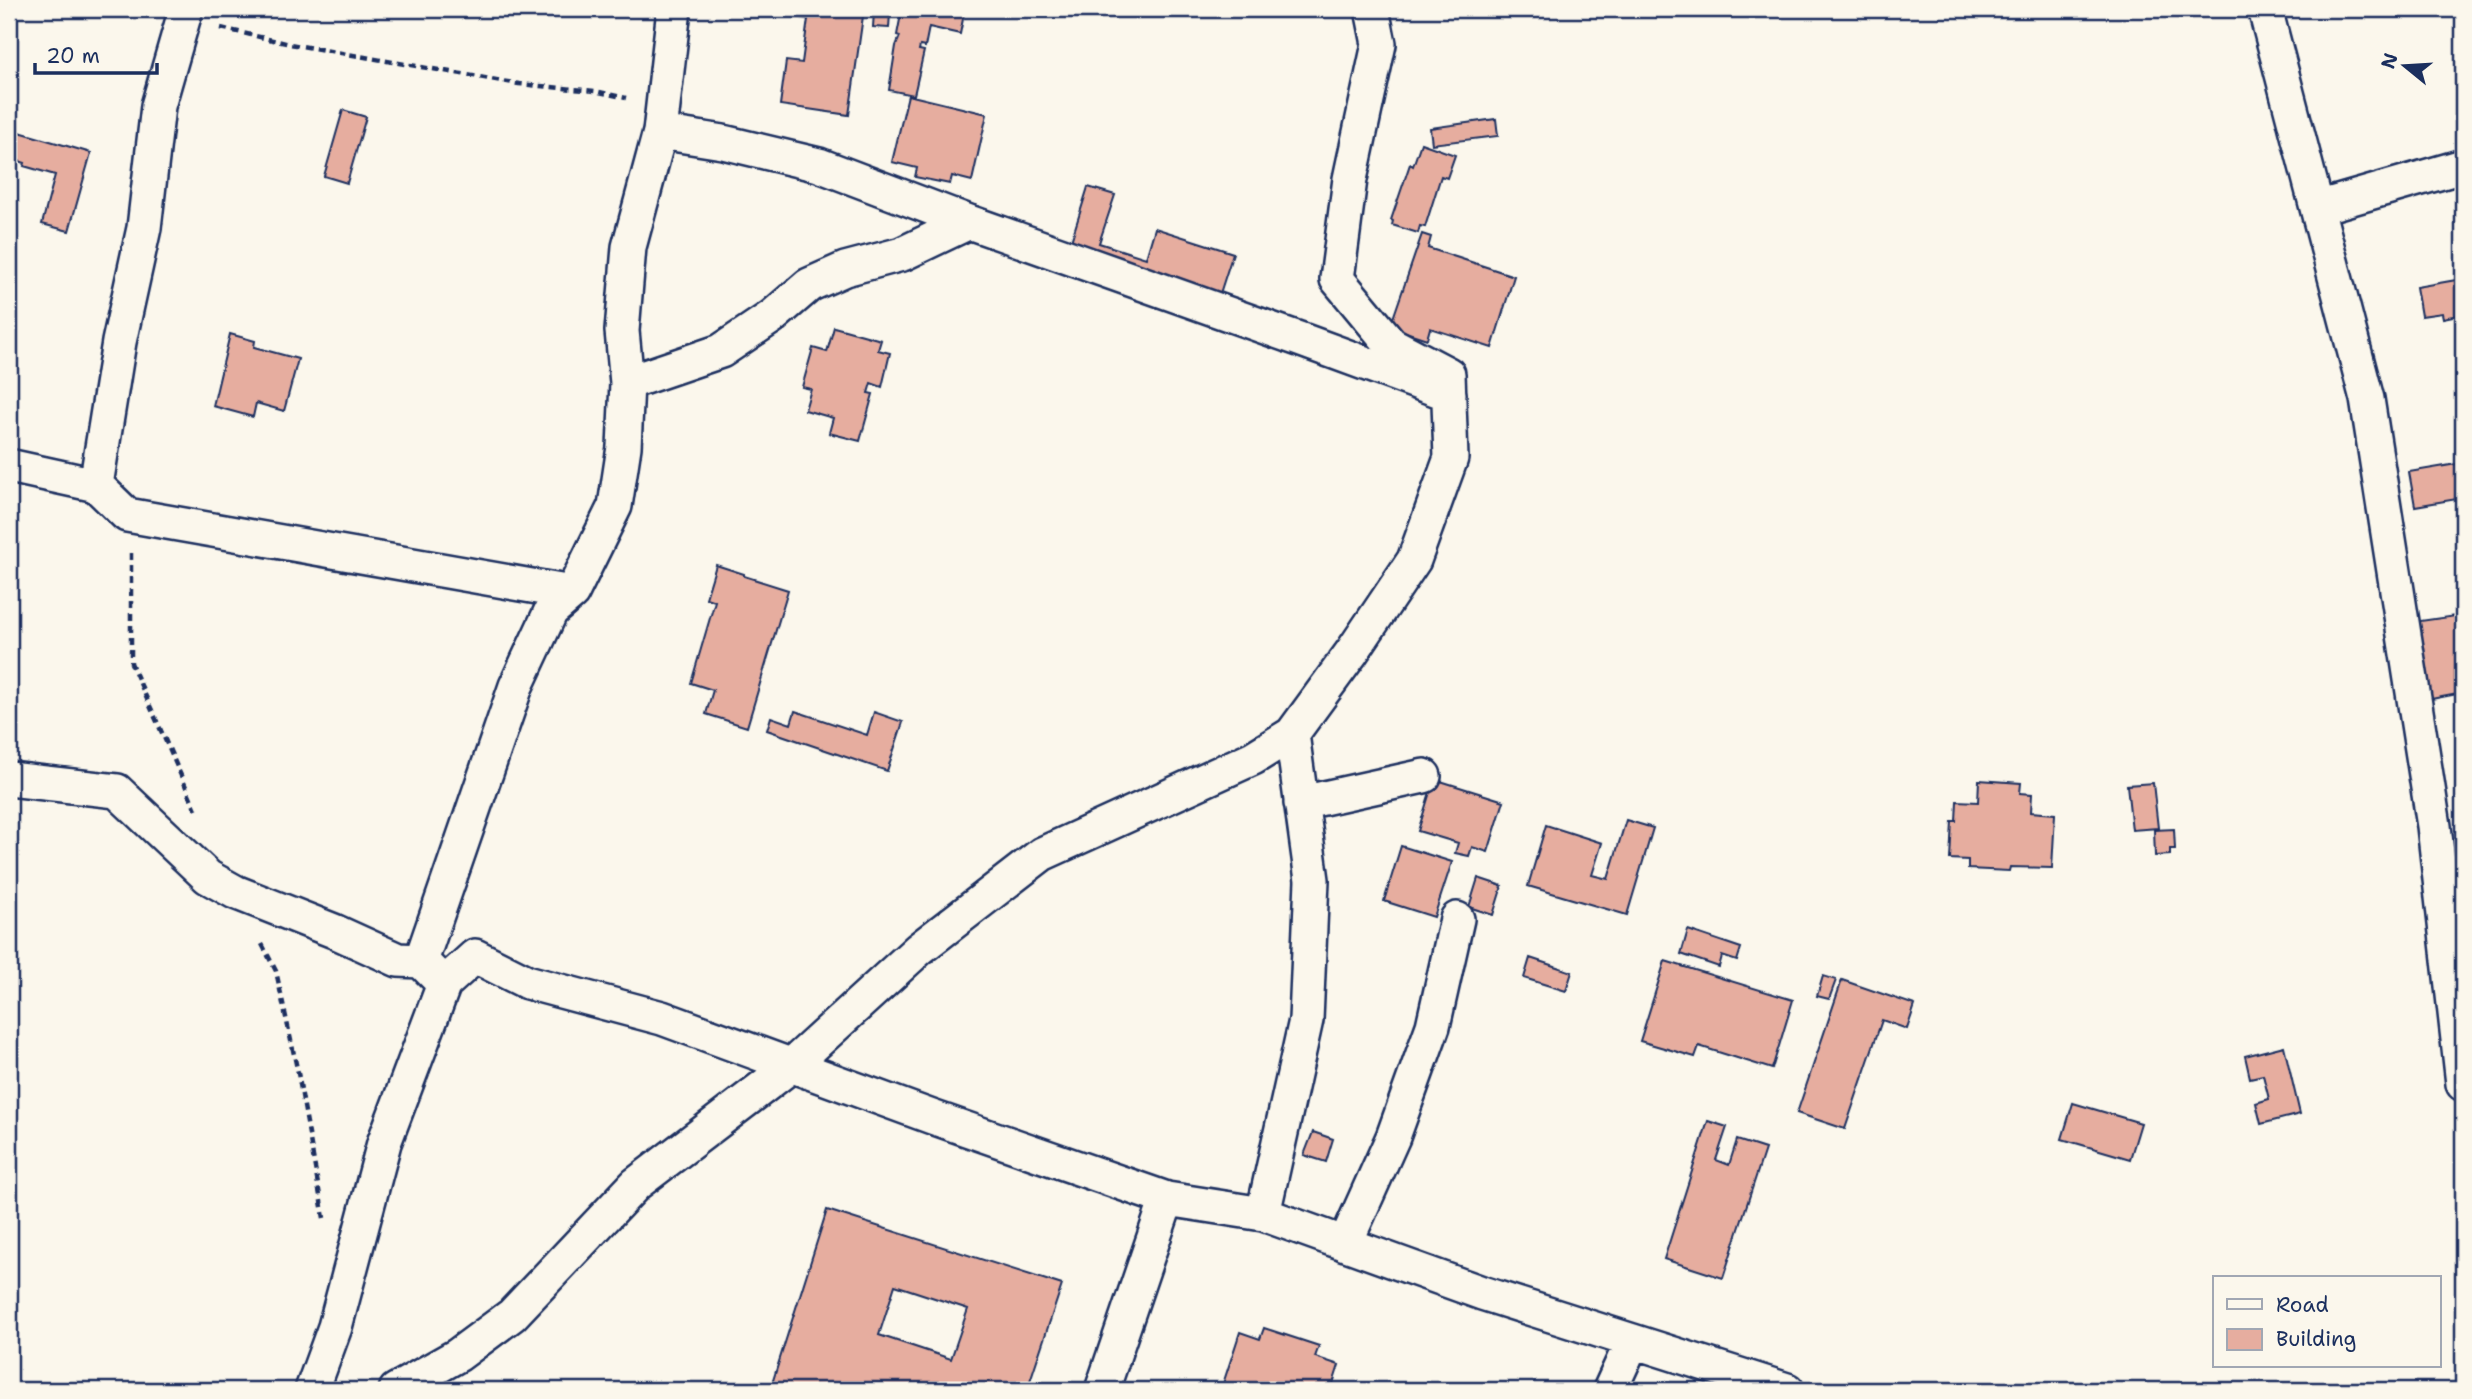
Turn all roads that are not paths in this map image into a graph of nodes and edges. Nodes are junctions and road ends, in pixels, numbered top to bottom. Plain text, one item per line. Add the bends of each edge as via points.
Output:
1 (674, 9) edge
2 (1372, 9) edge
3 (2265, 9) edge
4 (184, 14) edge
5 (661, 119) junction
6 (2463, 166) edge
7 (2317, 208) junction
8 (969, 222) junction
9 (627, 383) junction
10 (1449, 394) junction
11 (9, 466) edge
12 (96, 485) junction
13 (572, 593) junction
14 (1292, 734) junction
15 (1424, 776) dead end
16 (9, 779) edge
17 (1301, 803) junction
18 (1457, 919) dead end
19 (432, 973) junction
20 (792, 1065) junction
21 (2463, 1084) edge
22 (1167, 1199) junction
23 (1263, 1214) junction
24 (1345, 1244) junction
25 (1632, 1342) junction
26 (312, 1390) edge
27 (396, 1390) edge
28 (1102, 1390) edge
29 (1610, 1390) edge
30 (1787, 1390) edge

1 - 5 street
2 - 10 street via 1379,44 1350,180 1337,279 1391,344 1448,374
3 - 7 street
4 - 12 street via 158,106 144,228
5 - 8 street via 723,142 819,164
5 - 9 street via 629,247 622,331
6 - 7 street
7 - 21 street via 2367,399 2434,826
8 - 9 street via 902,254 845,269 809,285 721,351
8 - 10 street
9 - 13 street via 615,506
10 - 14 street via 1451,458 1414,561
11 - 12 street
12 - 13 street via 127,514
13 - 19 street via 551,611 516,685
14 - 17 street
14 - 20 street via 1253,758 1042,854 919,949
15 - 17 street
16 - 19 street via 117,792 208,877
17 - 23 street via 1312,880 1306,1020
18 - 24 street via 1433,1026 1393,1137
19 - 20 street via 475,956 527,982 662,1018
19 - 26 street via 335,1327
20 - 22 street
20 - 27 street via 636,1184 512,1315 458,1355
22 - 23 street
22 - 28 street
23 - 24 street
24 - 25 street
25 - 29 street
25 - 30 street

